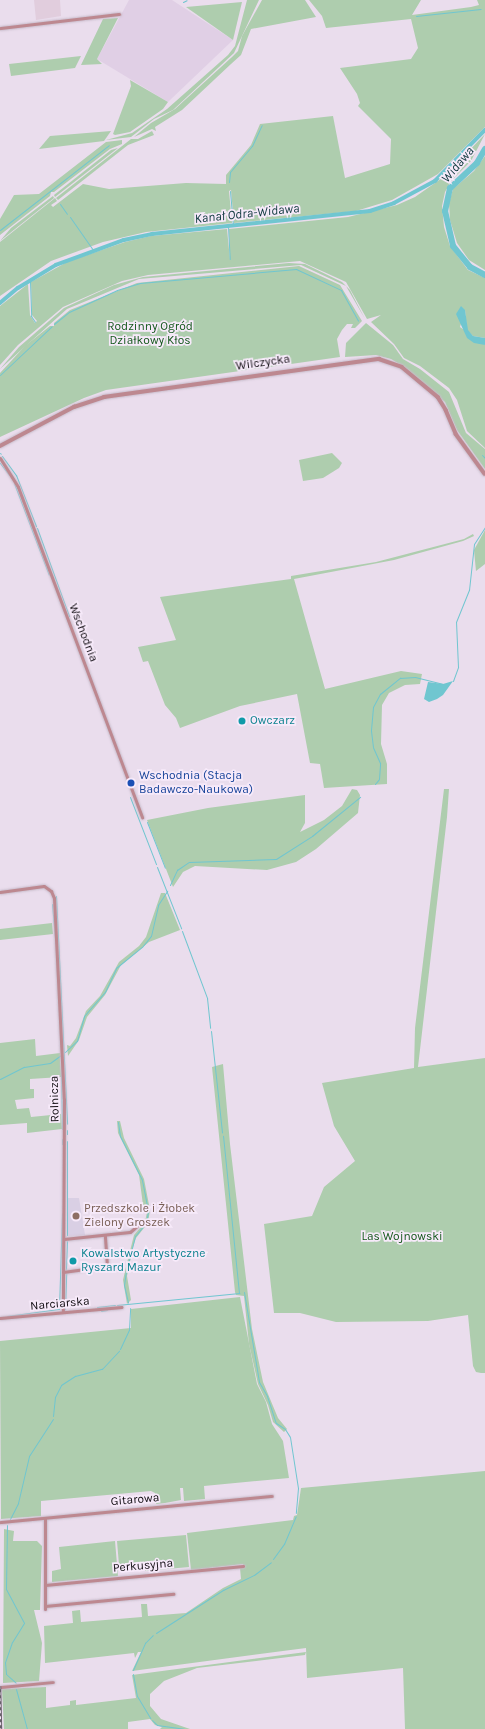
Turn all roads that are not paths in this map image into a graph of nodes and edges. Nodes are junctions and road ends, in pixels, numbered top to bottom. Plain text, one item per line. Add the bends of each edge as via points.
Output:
1 (119, 14) dead end
2 (0, 28) edge
3 (0, 446) edge
4 (0, 458) edge
5 (485, 474) edge
6 (142, 817) dead end
7 (0, 892) edge
8 (137, 1226) dead end
9 (105, 1235) junction
10 (64, 1239) junction
11 (63, 1272) junction
12 (122, 1307) dead end
13 (62, 1312) junction
14 (0, 1318) edge
15 (272, 1496) dead end
16 (45, 1518) junction
17 (0, 1522) edge
18 (243, 1566) dead end
19 (45, 1584) junction
20 (173, 1594) dead end
21 (53, 1682) dead end
22 (0, 1687) edge

1 - 2 street
3 - 5 street, Wilczycka via 74,407 123,393 379,359 402,367 438,397 456,434
4 - 6 street, Wschodnia via 18,487
7 - 10 street, Rolnicza via 48,887 54,898 62,1026 65,1130
8 - 9 street via 130,1232
9 - 10 street
9 - 11 street via 108,1266
10 - 11 street, Rolnicza
11 - 13 street, Rolnicza
12 - 13 street, Narciarska
13 - 14 street, Narciarska
15 - 16 street, Gitarowa
16 - 17 street, Gitarowa
16 - 19 street
18 - 19 street, Perkusyjna
19 - 20 street via 45,1607
21 - 22 street

